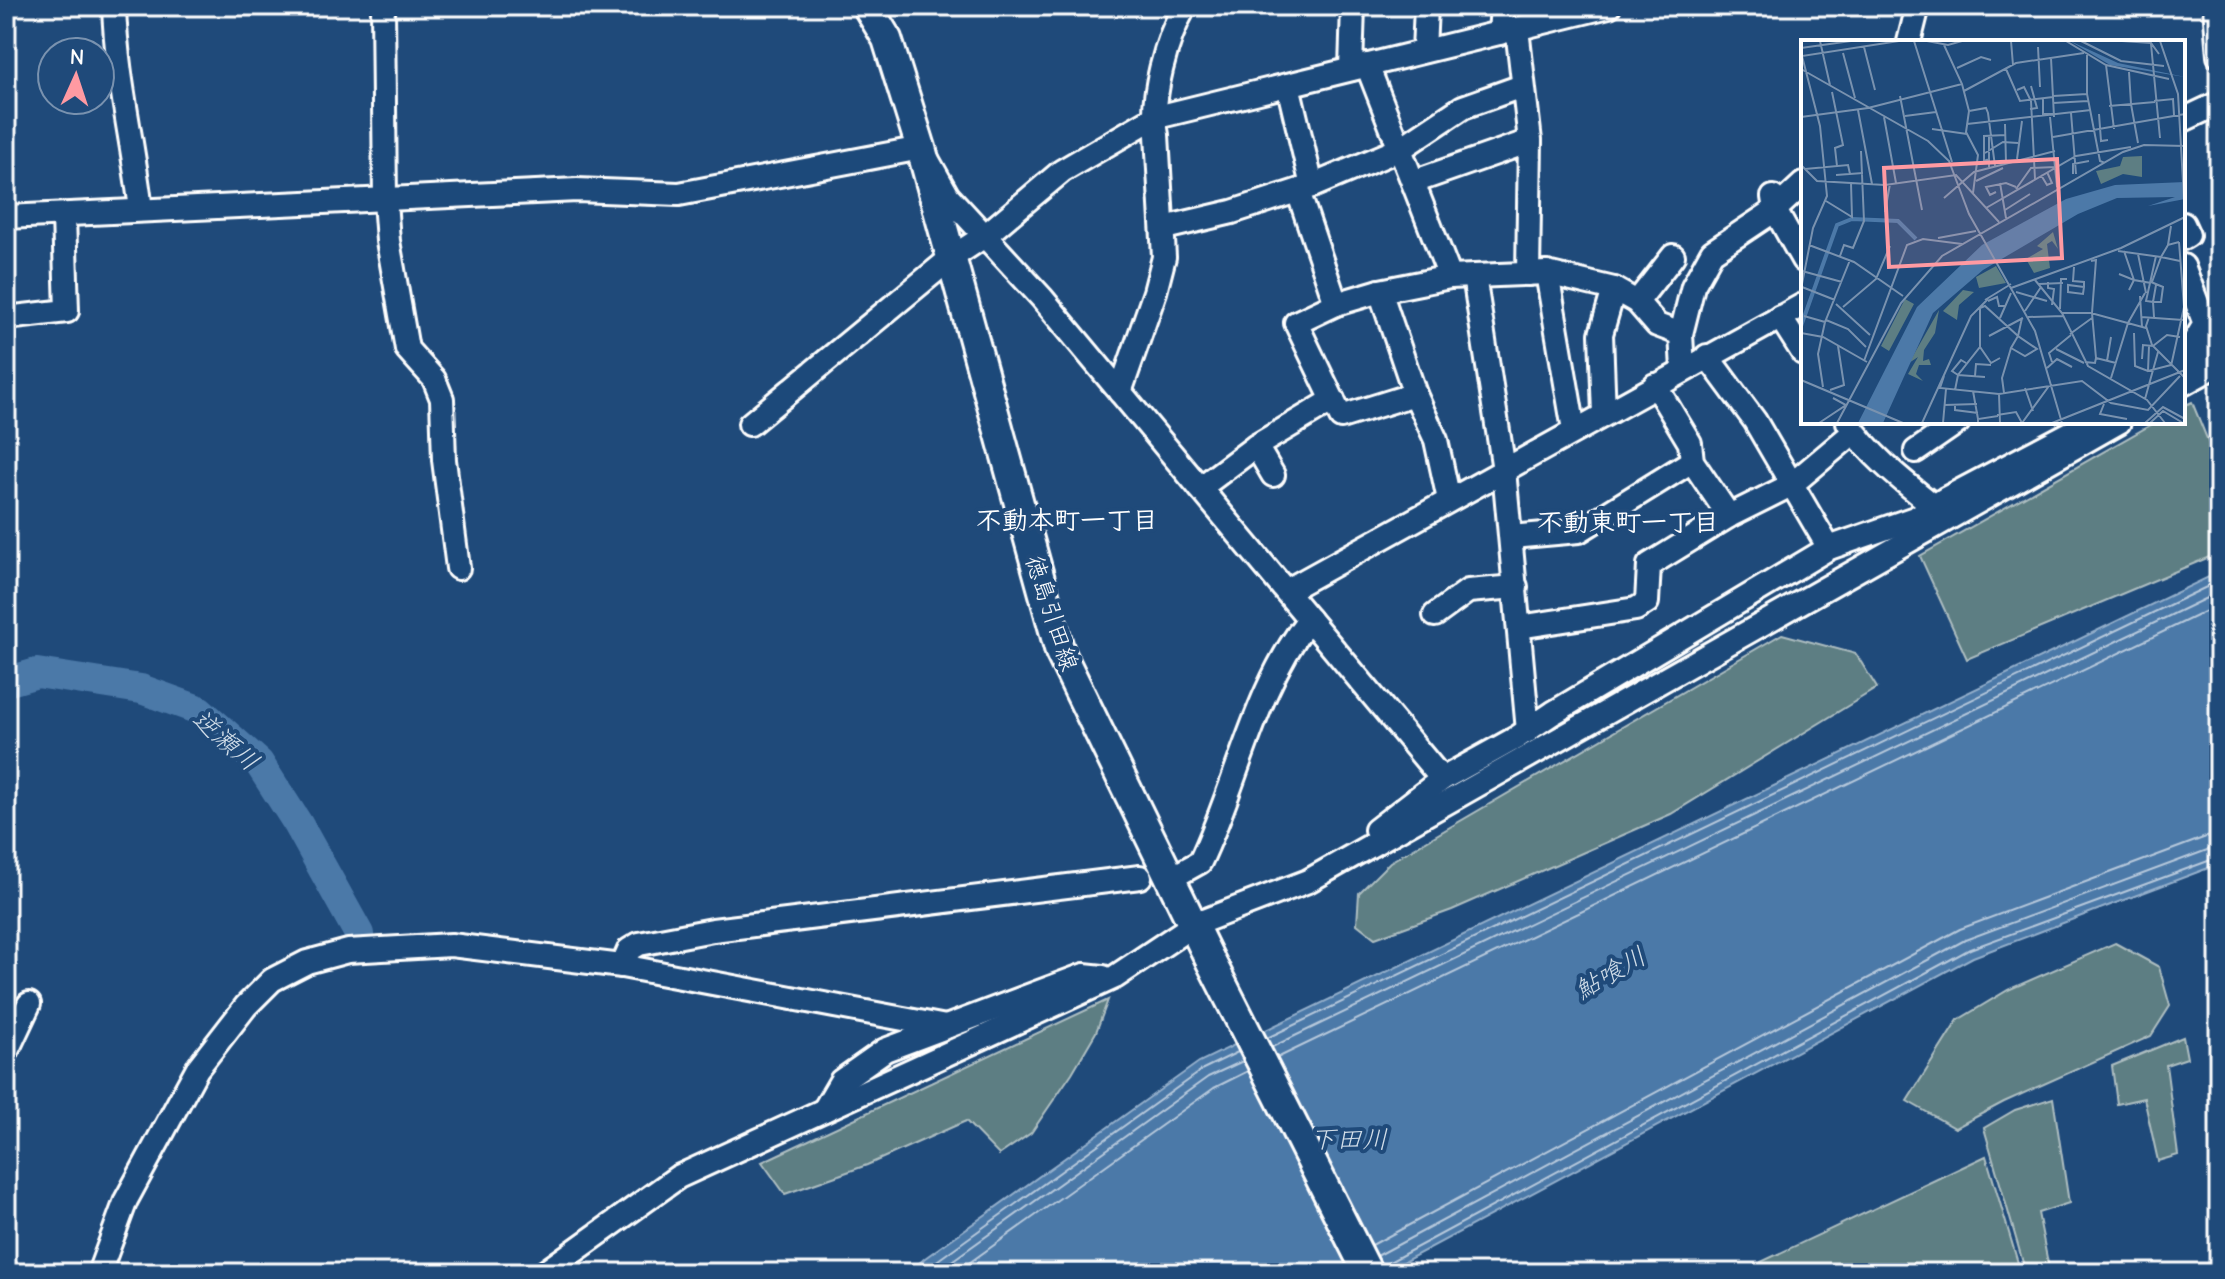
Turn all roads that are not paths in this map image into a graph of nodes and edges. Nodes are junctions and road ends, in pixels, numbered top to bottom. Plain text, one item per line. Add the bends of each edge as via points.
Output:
1 (114, 6) edge
2 (383, 6) edge
3 (867, 6) edge
4 (881, 6) edge
5 (1185, 6) edge
6 (1353, 6) edge
7 (1426, 6) edge
8 (1502, 6) edge
9 (1609, 6) edge
10 (1918, 6) edge
11 (2215, 6) edge
12 (1566, 11) edge
13 (1508, 31) junction
14 (887, 39) junction
15 (1910, 40) edge
16 (1424, 51) junction
17 (2219, 56) edge
18 (1359, 67) junction
19 (1288, 85) junction
20 (1522, 86) junction
21 (2185, 102) edge
22 (2219, 102) edge
23 (1153, 118) junction
24 (2185, 119) edge
25 (1530, 141) junction
26 (921, 148) junction
27 (1400, 149) junction
28 (1413, 182) junction
29 (1801, 185) edge
30 (1305, 188) junction
31 (385, 201) junction
32 (1774, 202) junction
33 (141, 210) junction
34 (64, 216) junction
35 (6, 217) edge
36 (1164, 228) junction
37 (986, 235) junction
38 (1673, 256) dead end
39 (1801, 256) edge
40 (951, 258) junction
41 (2185, 271) edge
42 (1538, 274) junction
43 (1474, 276) junction
44 (1450, 277) junction
45 (1614, 289) junction
46 (1380, 291) junction
47 (1637, 302) junction
48 (1336, 304) junction
49 (1801, 306) edge
50 (1780, 317) junction
51 (6, 318) edge
52 (1681, 334) junction
53 (2219, 342) edge
54 (1801, 350) edge
55 (1707, 356) junction
56 (2219, 364) edge
57 (1683, 370) junction
58 (2187, 373) edge
59 (1655, 385) junction
60 (1120, 392) junction
61 (1415, 394) junction
62 (1333, 400) junction
63 (1604, 414) junction
64 (750, 424) dead end
65 (1955, 424) edge
66 (2082, 424) edge
67 (2115, 424) edge
68 (1851, 427) edge
69 (2056, 429) edge
70 (1574, 430) junction
71 (1256, 446) junction
72 (1916, 451) dead end
73 (1692, 461) junction
74 (1504, 470) junction
75 (1273, 475) dead end
76 (1791, 485) junction
77 (1200, 488) junction
78 (1449, 500) junction
79 (1934, 506) junction
80 (1729, 516) junction
81 (1511, 537) junction
82 (1829, 548) junction
83 (458, 568) dead end
84 (1516, 587) junction
85 (1286, 591) junction
86 (1435, 615) dead end
87 (1309, 619) junction
88 (1519, 627) junction
89 (1528, 731) junction
90 (1442, 779) junction
91 (1182, 872) dead end
92 (1140, 877) dead end
93 (1308, 881) junction
94 (1193, 925) junction
95 (622, 966) junction
96 (1115, 977) junction
97 (29, 1004) dead end
98 (946, 1027) junction
99 (6, 1053) edge
100 (824, 1110) junction
101 (99, 1273) edge
102 (544, 1273) edge
103 (1368, 1273) edge

1 - 33 street
2 - 31 street
3 - 14 main road, 徳島引田線
4 - 14 street
5 - 23 street via 1175,24
6 - 18 street
7 - 16 street
8 - 13 street
9 - 12 street
10 - 15 street
11 - 17 street
12 - 13 street
13 - 16 street
13 - 20 street
14 - 26 main road, 徳島引田線
16 - 18 street
18 - 19 street
18 - 27 street
19 - 23 street
19 - 30 street
20 - 25 street
20 - 27 street via 1463,107
21 - 22 street
22 - 24 street
23 - 36 street
23 - 37 street via 1062,171
25 - 28 street
25 - 42 street
26 - 31 street via 679,194 577,190
26 - 37 street via 948,196
26 - 40 main road, 徳島引田線
27 - 28 street
27 - 30 street
28 - 44 street
29 - 32 street
30 - 36 street
30 - 48 street
31 - 33 street
31 - 83 street via 407,349 434,379 442,399
32 - 39 street
32 - 52 street via 1712,252 1693,286
33 - 34 street
34 - 35 street
34 - 51 street via 67,311
36 - 60 street via 1164,257 1155,292
37 - 40 street
37 - 60 street
38 - 47 street
40 - 64 street
40 - 94 main road, 徳島引田線 via 1060,652
41 - 58 street via 2205,324
42 - 43 street
42 - 45 street
42 - 70 street
43 - 44 street
43 - 74 street
44 - 46 street
45 - 47 street
45 - 63 street via 1601,334
46 - 48 street
46 - 61 street
47 - 52 street via 1657,325
48 - 62 street via 1296,323
49 - 50 street
50 - 54 street
50 - 55 street
52 - 57 street
53 - 58 street
55 - 57 street
55 - 76 street via 1755,421
56 - 58 street
57 - 59 street
59 - 63 street
59 - 73 street via 1690,443
60 - 77 street
61 - 62 street via 1341,417
61 - 78 street via 1436,440
62 - 71 street
63 - 70 street
65 - 72 street
66 - 69 street
67 - 93 street
68 - 76 street
68 - 79 street
69 - 79 street
70 - 74 street
71 - 75 street
71 - 77 street
73 - 80 street
73 - 81 street via 1579,531
74 - 78 street
74 - 81 street
76 - 80 street
76 - 82 street
77 - 85 street
78 - 85 street
79 - 82 street via 1915,518
80 - 88 street via 1649,565 1647,602 1636,609
81 - 84 street
82 - 89 street
84 - 86 street via 1468,591
84 - 88 street
85 - 87 street
87 - 90 street
87 - 91 street via 1289,643 1200,862
88 - 89 street
89 - 90 street
90 - 93 street
92 - 95 street via 713,930 639,944 629,950
93 - 94 street
94 - 96 street
94 - 103 main road, 徳島引田線
95 - 98 street
95 - 101 street via 451,945 348,951 307,962 272,980 197,1069 126,1200
96 - 98 street via 1084,975
96 - 100 street
97 - 99 street
98 - 100 street via 885,1050 841,1081
100 - 102 street via 678,1177

